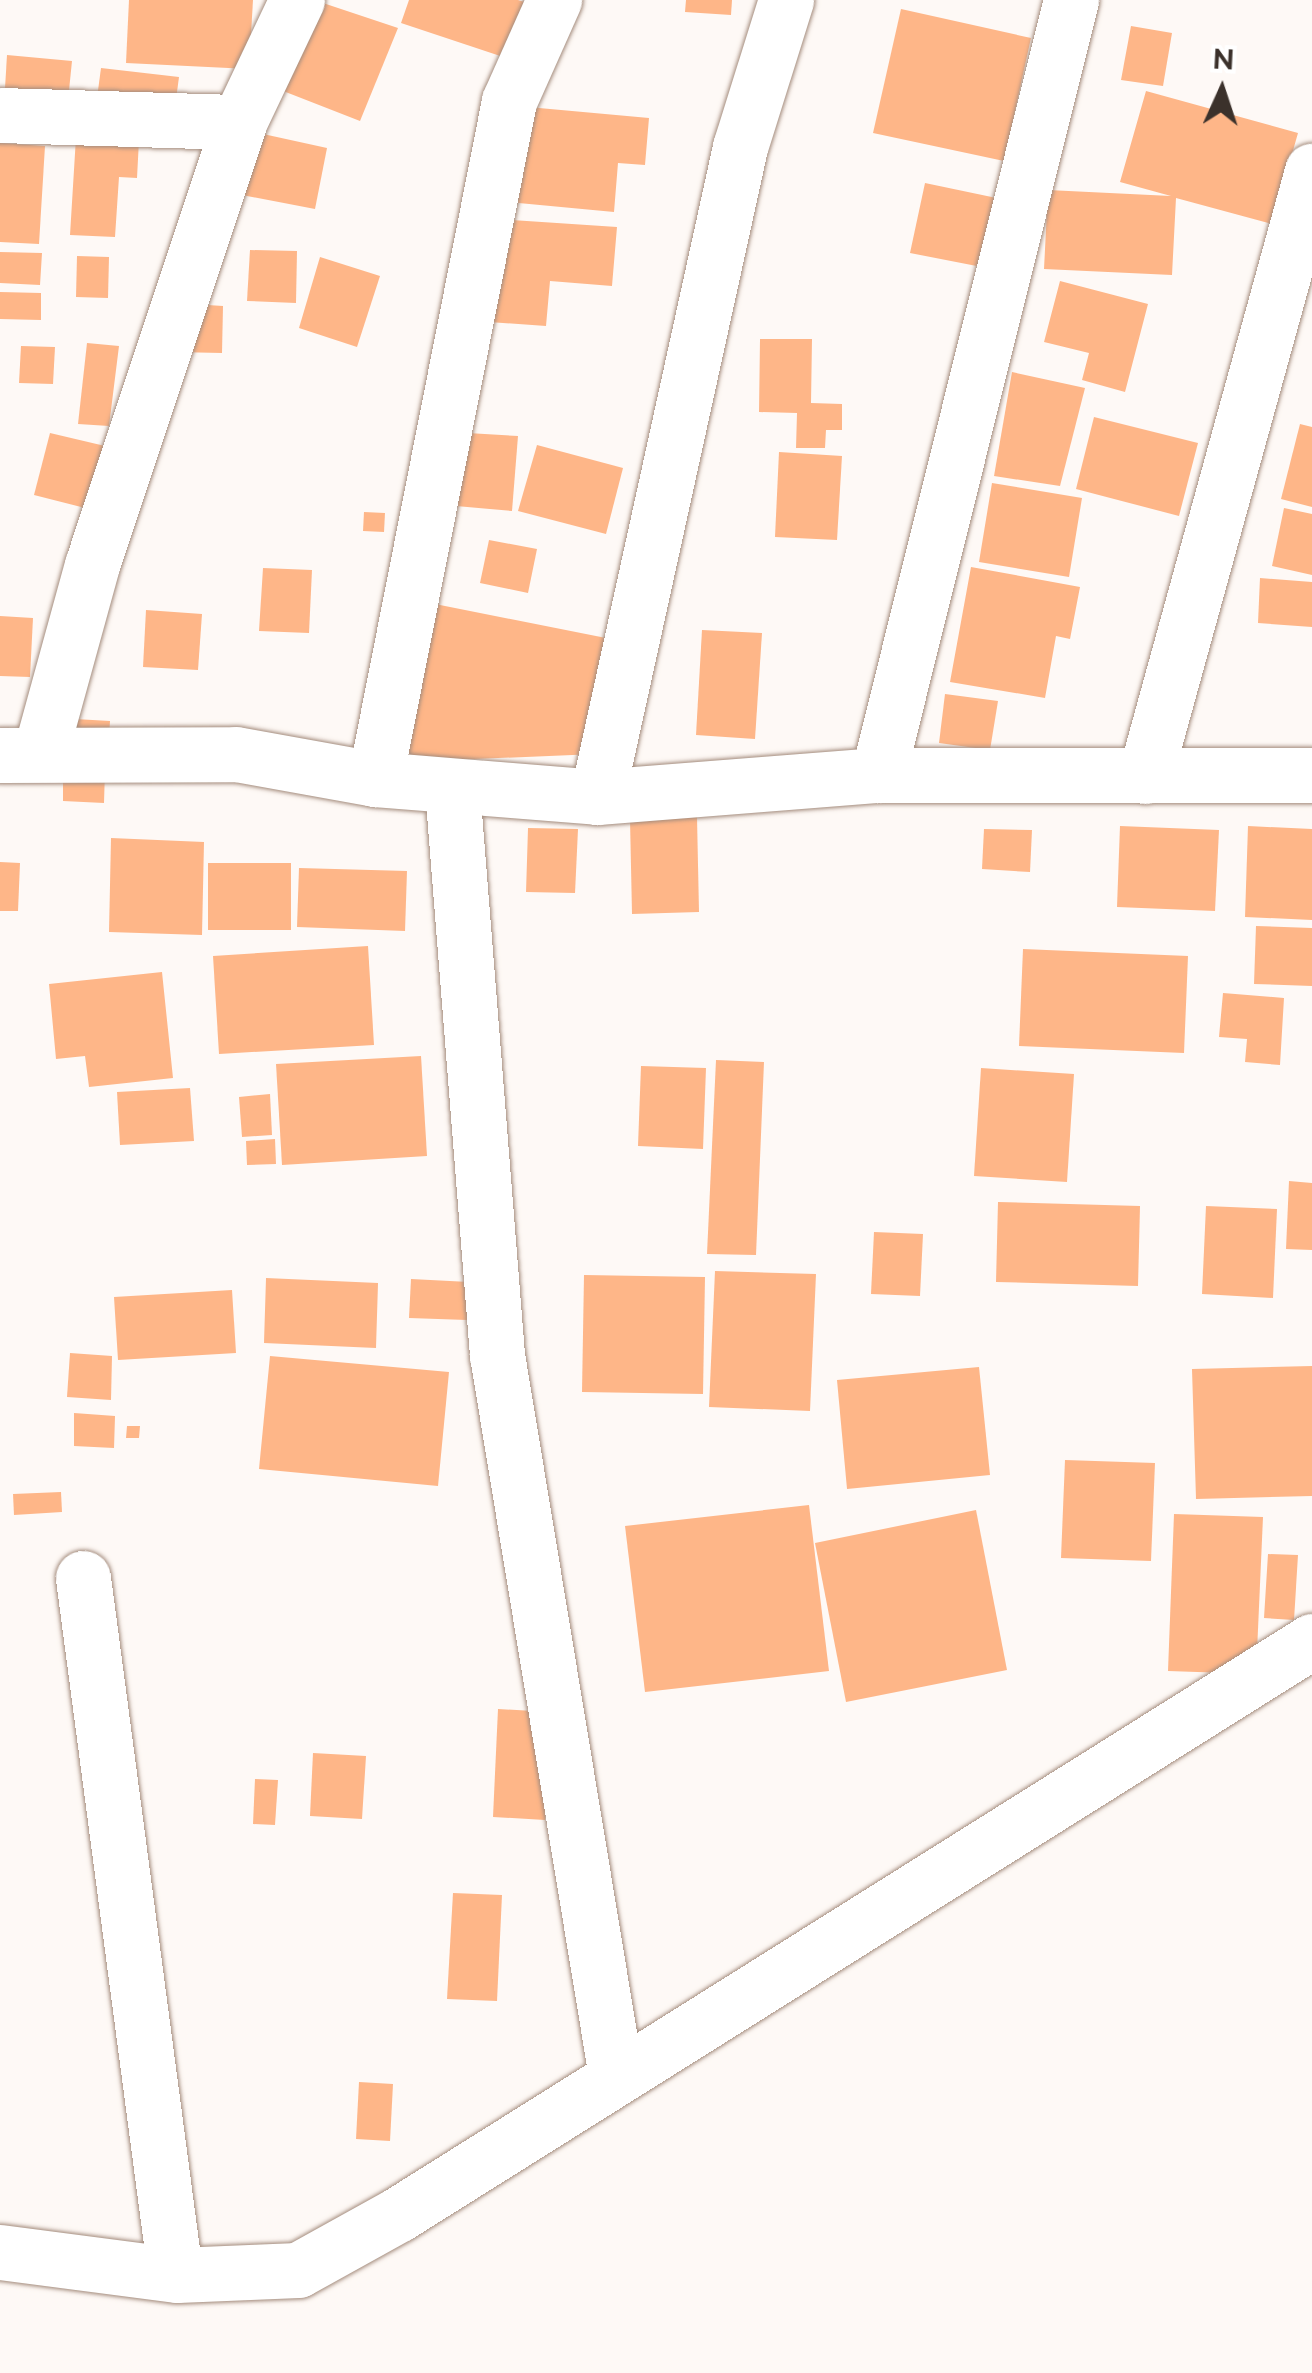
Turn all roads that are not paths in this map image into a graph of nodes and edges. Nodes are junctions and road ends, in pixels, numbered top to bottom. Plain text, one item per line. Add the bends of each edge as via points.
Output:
1 (297, 0) edge
2 (554, 0) edge
3 (786, 0) edge
4 (1071, 0) edge
5 (0, 115) edge
6 (239, 122) junction
7 (1312, 171) edge
8 (20, 752) edge
9 (878, 775) junction
10 (1145, 776) junction
11 (1312, 776) edge
12 (375, 779) junction
13 (452, 788) junction
14 (597, 797) junction
15 (83, 1578) dead end
16 (1312, 1641) edge
17 (616, 2076) junction
18 (0, 2252) edge
19 (176, 2273) junction

1 - 6 street
2 - 12 street via 508,101
3 - 14 street via 740,147
4 - 9 street
5 - 6 street
6 - 8 street via 92,566
7 - 10 street
8 - 12 street via 90,758 236,754
9 - 10 street
9 - 14 street
10 - 11 street
12 - 13 street
13 - 14 street
13 - 17 street via 497,1356
15 - 19 street
16 - 17 street
17 - 19 street via 298,2270
18 - 19 street

